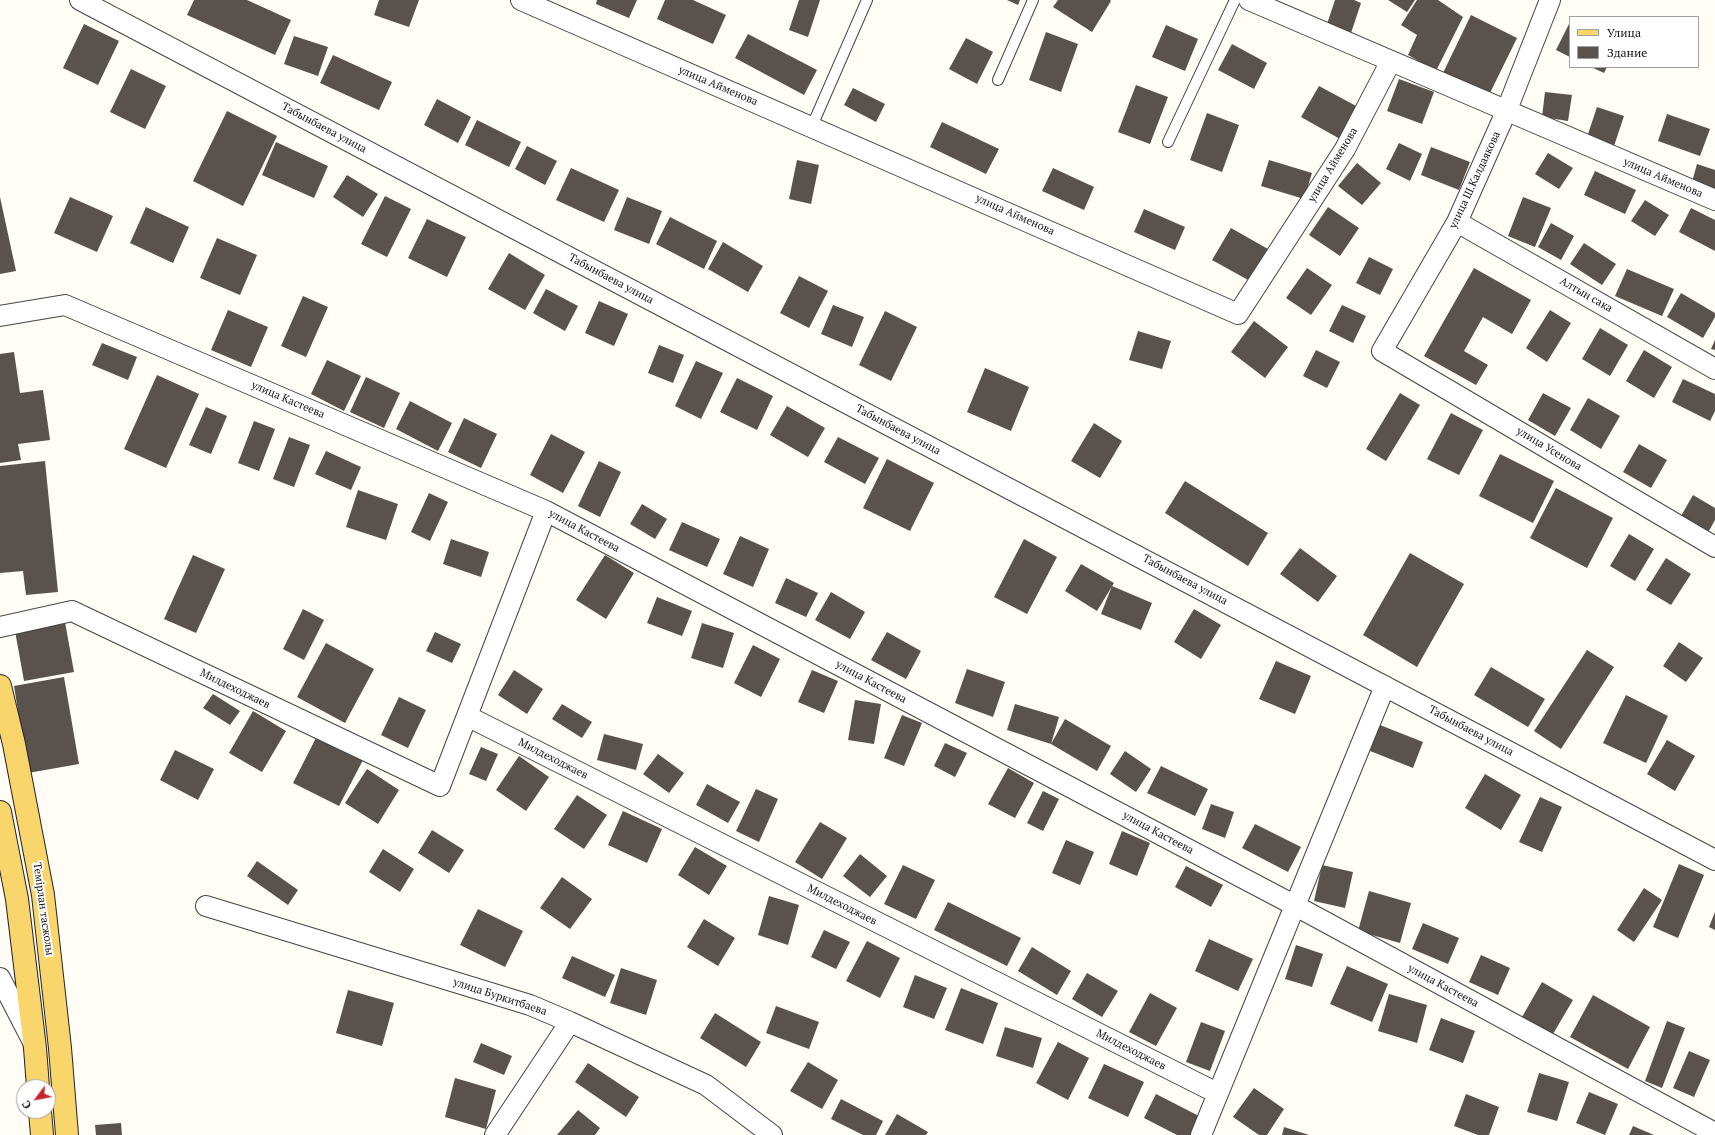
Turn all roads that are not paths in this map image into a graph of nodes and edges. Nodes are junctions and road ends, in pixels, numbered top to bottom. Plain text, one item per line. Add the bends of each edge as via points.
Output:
1 (80, 0) edge
2 (521, 0) edge
3 (867, 0) edge
4 (1033, 0) edge
5 (1235, 0) edge
6 (1249, 0) edge
7 (1550, 0) edge
8 (1391, 61) junction
9 (998, 80) dead end
10 (1506, 112) junction
11 (812, 126) junction
12 (1168, 142) dead end
13 (1715, 200) edge
14 (1457, 222) junction
15 (0, 316) edge
16 (1382, 351) joint
17 (1715, 369) edge
18 (546, 511) junction
19 (1715, 547) edge
20 (0, 627) edge
21 (0, 686) edge
22 (1385, 686) junction
23 (468, 716) junction
24 (0, 812) edge
25 (1715, 860) edge
26 (1294, 905) junction
27 (206, 906) dead end
28 (0, 978) edge
29 (5, 1001) edge
30 (570, 1022) junction
31 (36, 1048) junction
32 (38, 1079) edge
33 (1217, 1094) junction
34 (41, 1119) edge
35 (1206, 1133) edge
36 (1715, 1133) edge
37 (42, 1135) edge
38 (67, 1135) edge
39 (495, 1135) edge
40 (772, 1135) edge

1 - 22 street, Табынбаева улица
2 - 11 street, улица Айменова
3 - 11 lane
4 - 9 lane
5 - 12 lane
6 - 8 street, улица Айменова
7 - 10 street, улица Ш.Калдаякова
8 - 10 street, улица Айменова
8 - 11 street, улица Айменова via 1345,149 1238,314
10 - 13 street, улица Айменова
10 - 14 street, улица Ш.Калдаякова
14 - 16 street, улица Ш.Калдаякова
14 - 17 street, Алтын сака
15 - 18 street, улица Кастеева via 65,305
16 - 19 street, улица Усенова
18 - 23 street, Милдеходжаев
18 - 26 street, улица Кастеева
20 - 23 street, Милдеходжаев via 72,611 440,786
21 - 38 main road, Темірлан тасжолы via 44,895
22 - 25 street, Табынбаева улица
22 - 26 street
23 - 33 street, Милдеходжаев
24 - 31 main road via 17,899
26 - 33 street
26 - 36 street, улица Кастеева
27 - 30 street, улица Буркитбаева via 530,1005
28 - 29 street
29 - 31 street
30 - 39 street
30 - 40 street, улица Буркитбаева via 706,1084
31 - 32 main road
33 - 35 street
34 - 37 main road

